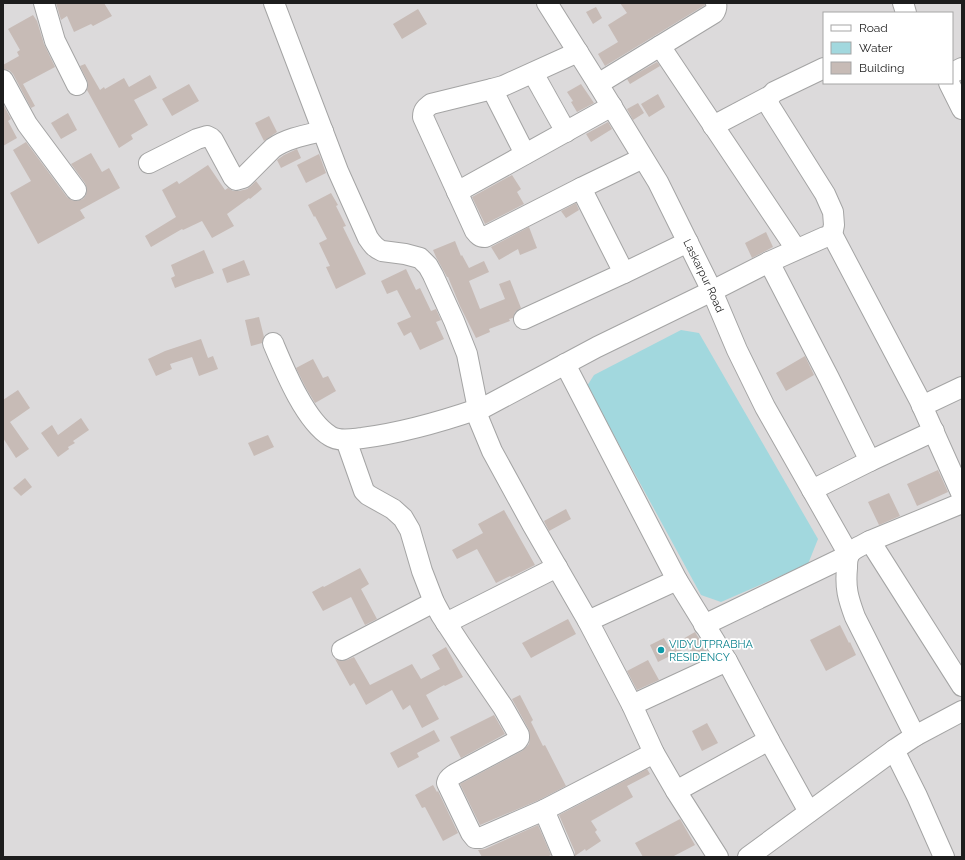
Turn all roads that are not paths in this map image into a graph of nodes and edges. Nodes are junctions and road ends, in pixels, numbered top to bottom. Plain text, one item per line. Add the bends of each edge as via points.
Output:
1 (44, 3) edge
2 (274, 3) edge
3 (716, 3) edge
4 (550, 4) edge
5 (660, 46) junction
6 (578, 52) junction
7 (823, 68) edge
8 (962, 68) edge
9 (953, 72) edge
10 (533, 73) junction
11 (598, 84) junction
12 (950, 84) edge
13 (77, 85) dead end
14 (492, 89) junction
15 (6, 92) edge
16 (770, 96) junction
17 (612, 106) junction
18 (962, 109) edge
19 (714, 126) junction
20 (323, 131) junction
21 (566, 132) junction
22 (525, 154) junction
23 (643, 158) junction
24 (149, 163) dead end
25 (581, 188) junction
26 (76, 190) dead end
27 (457, 192) junction
28 (832, 235) junction
29 (688, 242) junction
30 (796, 249) junction
31 (769, 262) junction
32 (624, 273) junction
33 (712, 291) junction
34 (524, 319) dead end
35 (273, 343) dead end
36 (565, 364) junction
37 (962, 387) edge
38 (922, 406) junction
39 (477, 410) junction
40 (934, 431) junction
41 (346, 440) junction
42 (870, 461) junction
43 (812, 490) junction
44 (962, 495) edge
45 (962, 503) edge
46 (870, 541) junction
47 (849, 555) junction
48 (557, 568) junction
49 (676, 580) junction
50 (434, 602) junction
51 (588, 621) junction
52 (446, 623) junction
53 (704, 625) junction
54 (342, 650) dead end
55 (727, 661) junction
56 (962, 686) edge
57 (632, 705) junction
58 (962, 711) edge
59 (915, 736) junction
60 (769, 740) junction
61 (894, 750) junction
62 (654, 753) junction
63 (676, 791) junction
64 (544, 810) junction
65 (809, 812) junction
66 (770, 850) edge
67 (564, 857) edge
68 (718, 857) edge
69 (748, 857) edge
70 (944, 857) edge

1 - 13 street via 55,41
2 - 20 street
3 - 5 street via 714,13
4 - 6 street, Laskarpur Road
5 - 11 street
5 - 19 street
6 - 10 street
6 - 11 street, Laskarpur Road
7 - 16 street
8 - 9 street
10 - 14 street
10 - 21 street
11 - 17 street, Laskarpur Road
12 - 18 street
14 - 22 street
14 - 27 street via 431,104 423,111 423,117
15 - 26 street
16 - 19 street
16 - 28 street via 769,105 830,204 834,224
17 - 21 street
17 - 23 street, Laskarpur Road
19 - 30 street
20 - 24 street via 278,145 243,178 236,180 213,140 207,136
20 - 39 street via 371,243 382,251 420,258 433,275 454,321 470,366
21 - 22 street
22 - 27 street
23 - 25 street
23 - 29 street, Laskarpur Road
25 - 27 street via 485,237 481,237 475,231
25 - 32 street
28 - 30 street
28 - 38 street
29 - 32 street
29 - 33 street, Laskarpur Road
30 - 31 street
31 - 33 street
31 - 42 street
32 - 34 street
33 - 36 street
33 - 43 street, Laskarpur Road via 761,400
35 - 41 street via 312,420 329,436
36 - 39 street
36 - 49 street
37 - 38 street
38 - 40 street
39 - 41 street via 403,432
39 - 48 street via 492,451
40 - 42 street
40 - 44 street
41 - 50 street via 364,491 393,509 403,518 410,530
42 - 43 street
43 - 47 street, Laskarpur Road
45 - 46 street
46 - 47 street
46 - 56 street
47 - 53 street
47 - 59 street via 846,588 855,617
48 - 51 street
48 - 52 street
49 - 51 street
49 - 53 street
50 - 52 street
50 - 54 street
51 - 57 street
52 - 64 street via 519,735 513,743 448,780 447,783 471,833 475,838 480,838
53 - 55 street
55 - 57 street
55 - 60 street
57 - 62 street
58 - 59 street
59 - 61 street
60 - 63 street
60 - 65 street
61 - 65 street
61 - 70 street
62 - 63 street
62 - 64 street
63 - 68 street
64 - 67 street
65 - 66 street
66 - 69 street

